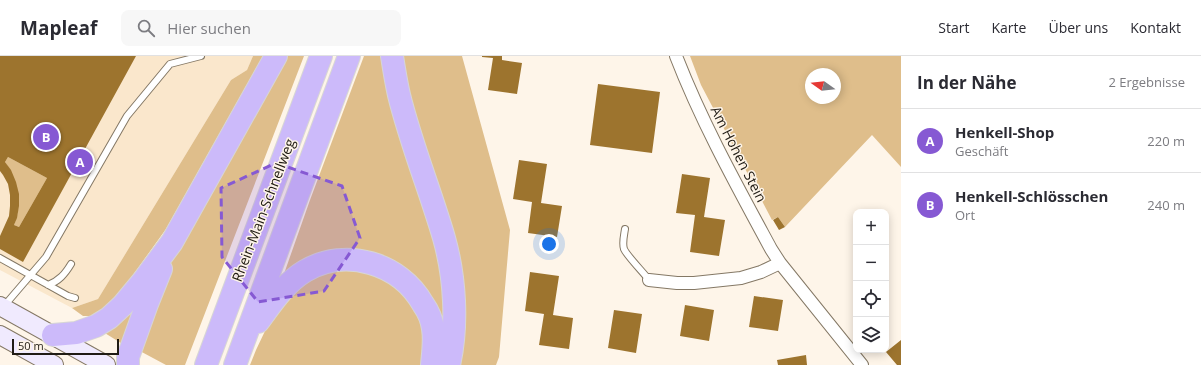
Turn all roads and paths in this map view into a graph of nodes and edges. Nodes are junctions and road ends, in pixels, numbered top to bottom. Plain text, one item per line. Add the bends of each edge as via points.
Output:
1 (201, 56) edge
2 (276, 56) edge
3 (321, 56) edge
4 (349, 56) edge
5 (392, 56) edge
6 (676, 56) edge
7 (625, 229) dead end
8 (172, 242) junction
9 (0, 258) edge
10 (780, 263) junction
11 (71, 264) dead end
12 (31, 275) junction
13 (650, 280) joint
14 (48, 285) junction
15 (74, 298) dead end
16 (1, 312) edge
17 (49, 333) junction
18 (0, 335) edge
19 (245, 338) junction
20 (54, 365) edge
21 (106, 365) edge
22 (128, 365) edge
23 (206, 365) edge
24 (235, 365) edge
25 (432, 365) edge
26 (449, 365) edge
27 (862, 365) edge

1 - 12 lane via 170,64 127,116 46,257
2 - 8 highway
3 - 23 highway, Rhein-Main-Schnellweg
4 - 19 highway, Rhein-Main-Schnellweg
5 - 26 highway via 399,96 445,239 450,266 455,328
6 - 10 street, Am Hohen Stein via 704,121
7 - 13 lane via 624,248
8 - 17 highway via 133,293 109,318 76,333
8 - 22 highway via 128,357
9 - 12 lane
10 - 13 street via 741,278 694,283
10 - 27 street, Am Hohen Stein
11 - 14 lane via 65,274
12 - 14 lane
12 - 16 lane
14 - 15 lane
16 - 17 main road
17 - 21 main road
18 - 20 main road
19 - 24 highway, Rhein-Main-Schnellweg
19 - 25 highway via 278,295 305,271 339,260 358,260 392,271 407,282 419,296 428,311 433,329

